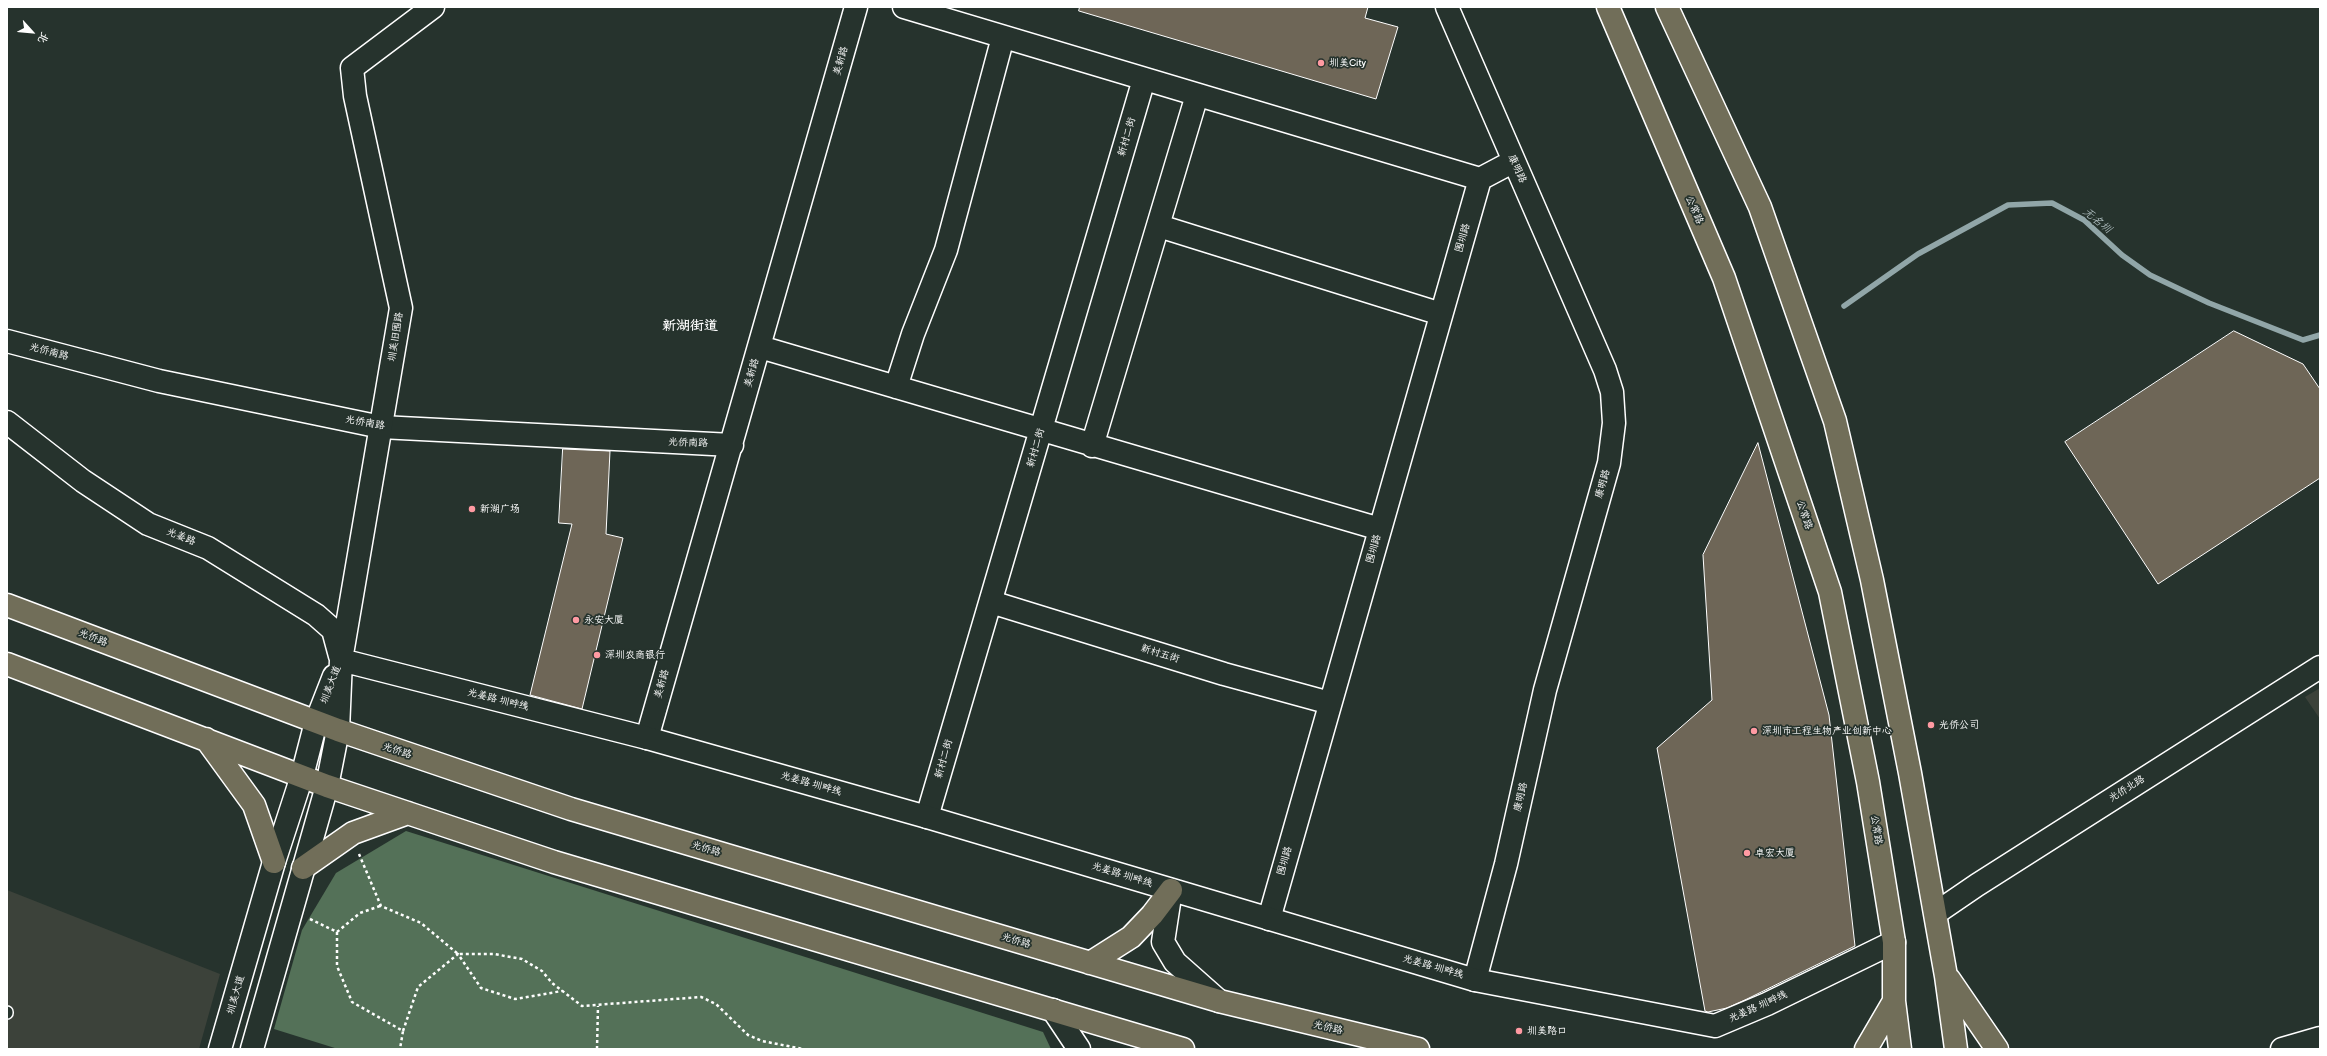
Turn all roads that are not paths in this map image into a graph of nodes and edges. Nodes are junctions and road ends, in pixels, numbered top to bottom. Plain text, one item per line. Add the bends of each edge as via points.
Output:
1 (433, 7) edge
2 (856, 7) edge
3 (904, 7) edge
4 (1447, 7) edge
5 (1608, 7) edge
6 (1667, 7) edge
7 (1003, 37) junction
8 (1144, 79) junction
9 (1196, 95) junction
10 (1514, 161) junction
11 (1480, 179) junction
12 (1159, 226) junction
13 (1441, 314) junction
14 (7, 341) edge
15 (760, 347) junction
16 (896, 387) junction
17 (7, 422) edge
18 (381, 427) junction
19 (1042, 430) junction
20 (732, 445) junction
21 (1092, 446) junction
22 (1380, 529) junction
23 (991, 602) junction
24 (7, 605) edge
25 (341, 660) junction
26 (7, 664) edge
27 (2320, 667) edge
28 (1330, 703) junction
29 (316, 722) junction
30 (338, 730) junction
31 (647, 738) junction
32 (206, 739) junction
33 (302, 776) junction
34 (327, 786) junction
35 (408, 813) junction
36 (927, 818) junction
37 (274, 862) junction
38 (304, 868) junction
39 (1171, 890) junction
40 (1936, 913) junction
41 (1269, 919) junction
42 (1894, 942) junction
43 (1090, 963) junction
44 (1946, 976) junction
45 (1475, 980) junction
46 (1894, 1000) junction
47 (1219, 1001) junction
48 (1053, 1010) junction
49 (2320, 1038) edge
50 (220, 1049) edge
51 (252, 1049) edge
52 (1079, 1049) edge
53 (1183, 1049) edge
54 (1418, 1049) edge
55 (1866, 1049) edge
56 (1900, 1049) edge
57 (1956, 1049) edge
58 (1997, 1049) edge
59 (2282, 1049) edge

1 - 18 street, 圳美旧围路 via 352,68 355,96 401,308
2 - 15 street, 美新路
3 - 7 street
4 - 10 street, 康明路
5 - 42 main road, 公常路 via 1724,278 1830,592 1868,782
6 - 40 main road via 1760,207 1835,421 1874,588
7 - 8 street
7 - 16 street via 946,250 913,334
8 - 9 street
8 - 19 street, 新村二街
9 - 11 street
9 - 12 street
10 - 11 street
10 - 45 street, 康明路 via 1605,370 1612,392 1614,423 1609,463 1545,690 1506,864
11 - 13 street, 围圳路
12 - 13 street
12 - 21 street
13 - 22 street, 围圳路
14 - 18 street, 光侨南路 via 159,381
15 - 16 street
15 - 20 street, 美新路
16 - 19 street
17 - 25 street, 光姜路 via 83,481 148,524 208,548 316,615 333,630
18 - 20 street, 光侨南路
18 - 25 street, 圳美旧围路
19 - 21 street
19 - 23 street, 新村二街
20 - 31 street, 美新路
21 - 22 street
22 - 28 street, 围圳路
23 - 28 street, 新村五街 via 1224,674
23 - 36 street, 新村二街
24 - 29 main road, 光侨路
25 - 29 street, 圳美大道
25 - 30 street, 圳美大道
25 - 31 street, 光姜路 圳畔线
26 - 32 main road
27 - 40 street, 光侨北路
28 - 41 street, 围圳路
29 - 30 main road, 光侨路
29 - 33 street, 圳美大道
30 - 34 street, 圳美大道
30 - 43 main road, 光侨路 via 571,809
31 - 36 street, 光姜路 圳畔线
32 - 33 main road
32 - 37 main road via 254,806
33 - 34 main road
33 - 37 street, 圳美大道
34 - 35 main road
34 - 38 street, 圳美大道
35 - 38 main road via 351,834
35 - 48 main road via 554,862
36 - 39 street, 光姜路 圳畔线
37 - 50 street, 圳美大道
38 - 51 street, 圳美大道
39 - 41 street, 光姜路 圳畔线
39 - 43 main road via 1131,937
39 - 47 street via 1163,942 1175,962
40 - 44 main road
41 - 45 street, 光姜路 圳畔线
42 - 45 street, 光姜路 圳畔线 via 1767,1004 1715,1026
42 - 46 main road, 公常路
43 - 47 main road, 光侨路
44 - 57 main road
44 - 58 main road
46 - 55 main road
46 - 56 main road, 公常路
47 - 54 main road, 光侨路
48 - 52 street
48 - 53 main road
49 - 59 street

